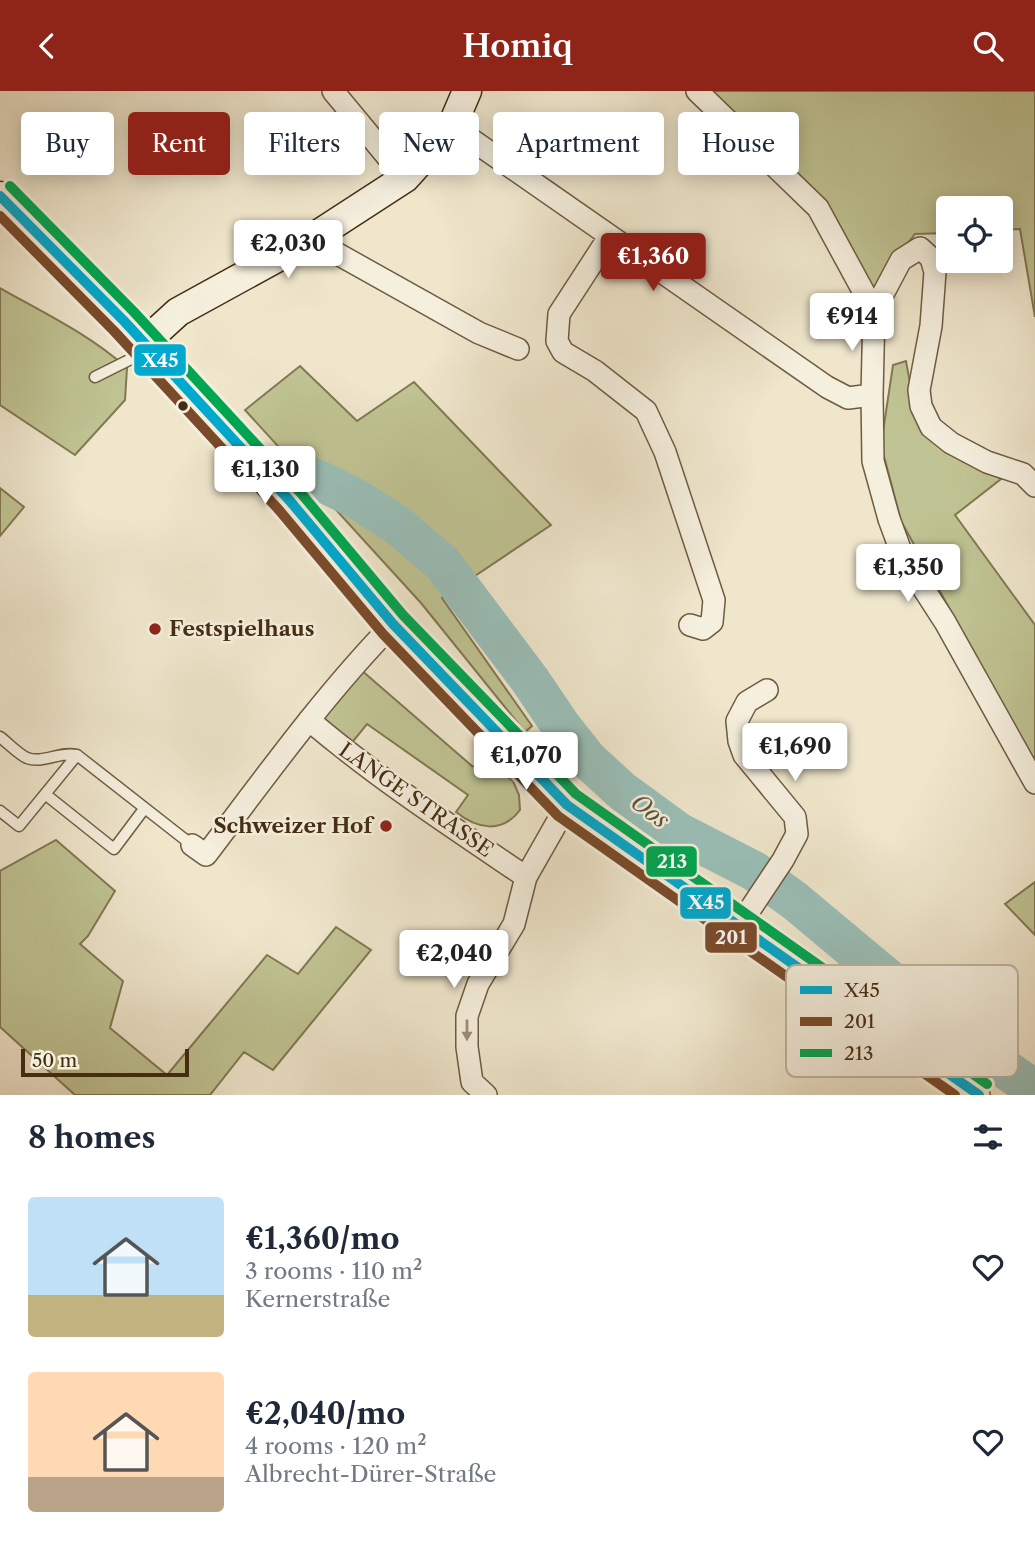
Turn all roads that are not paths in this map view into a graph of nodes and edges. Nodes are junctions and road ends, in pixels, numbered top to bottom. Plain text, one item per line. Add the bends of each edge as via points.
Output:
1 (333, 91) edge
2 (467, 91) edge
3 (697, 91) edge
4 (458, 112) edge
5 (479, 145) edge
6 (408, 175) edge
7 (405, 178) junction
8 (0, 196) edge
9 (610, 237) junction
10 (311, 239) junction
11 (874, 311) junction
12 (143, 344) junction
13 (518, 349) dead end
14 (95, 377) dead end
15 (872, 395) junction
16 (1035, 486) edge
17 (393, 624) junction
18 (690, 625) dead end
19 (767, 690) dead end
20 (309, 720) junction
21 (0, 737) edge
22 (77, 755) junction
23 (1035, 783) edge
24 (45, 794) junction
25 (567, 805) junction
26 (144, 809) junction
27 (0, 811) edge
28 (192, 845) joint
29 (526, 877) junction
30 (738, 926) junction
31 (794, 965) edge
32 (953, 1077) edge
33 (486, 1095) edge
34 (979, 1095) edge

1 - 7 street
2 - 4 main road
3 - 11 street via 818,208
5 - 9 street
6 - 7 main road
7 - 10 main road
8 - 12 main road
9 - 15 street via 827,387 848,398
9 - 18 street via 559,314 557,341 563,352 646,411 665,452 714,600 712,622 703,629
10 - 12 main road via 177,313
10 - 13 street via 479,333
11 - 15 street
11 - 16 street via 901,260 920,248 932,258 934,295 919,390 921,406 932,427 951,443 986,462 1023,474
12 - 14 lane via 129,360
12 - 17 street via 290,501
15 - 23 street via 873,461 903,557
17 - 20 street
17 - 25 street
19 - 30 street via 747,702 737,721 744,755 795,817 797,834
20 - 28 street via 206,855
20 - 29 street, LANGE STRASSE via 379,775
21 - 22 lane via 26,758
22 - 24 lane
22 - 26 lane
24 - 26 lane via 114,849
24 - 27 lane via 19,826
25 - 29 street
25 - 30 street
26 - 28 lane
29 -> 33 street via 514,924 478,984 467,1016 472,1082
30 - 31 street
32 - 34 street

